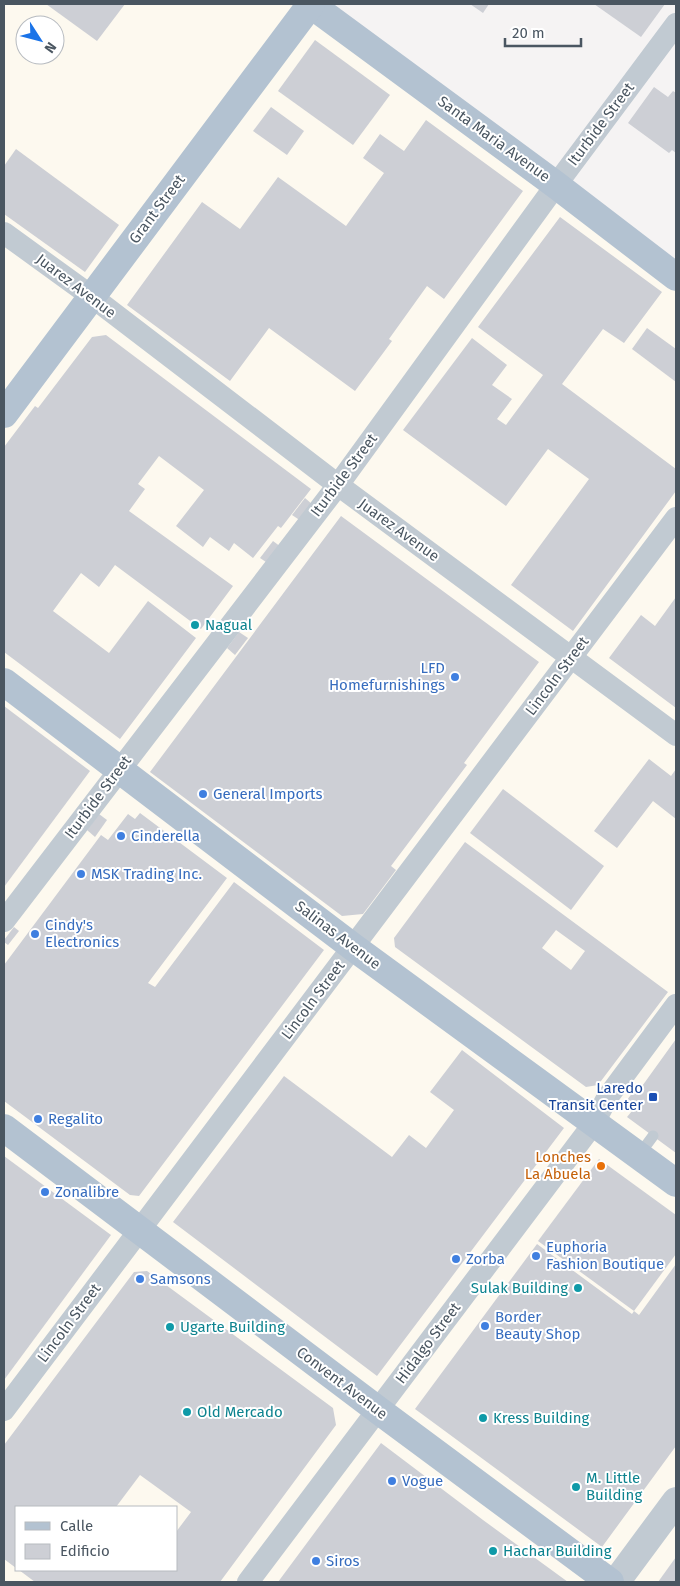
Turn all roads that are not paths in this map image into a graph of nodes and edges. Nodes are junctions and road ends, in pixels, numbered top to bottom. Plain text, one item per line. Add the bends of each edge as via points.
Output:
1 (311, 4) edge
2 (676, 24) edge
3 (556, 185) junction
4 (4, 233) edge
5 (676, 277) edge
6 (91, 296) junction
7 (4, 414) edge
8 (338, 485) junction
9 (676, 518) edge
10 (572, 656) junction
11 (4, 682) edge
12 (676, 735) edge
13 (120, 770) junction
14 (4, 921) edge
15 (353, 947) junction
16 (676, 1005) edge
17 (594, 1123) junction
18 (4, 1128) edge
19 (676, 1183) edge
20 (139, 1230) junction
21 (4, 1410) edge
22 (378, 1410) junction
23 (676, 1501) edge
24 (248, 1582) edge
25 (610, 1582) edge
26 (616, 1582) edge

1 - 3 main road, Santa Maria Avenue
1 - 6 main road, Grant Street
2 - 3 street, Iturbide Street
3 - 5 main road, Santa Maria Avenue
3 - 8 street, Iturbide Street
4 - 6 street, Juarez Avenue
6 - 7 main road, Grant Street
6 - 8 street, Juarez Avenue
8 - 10 street, Juarez Avenue
8 - 13 street, Iturbide Street
9 - 10 street, Lincoln Street
10 - 12 street, Juarez Avenue
10 - 15 street, Lincoln Street
11 - 13 main road, Salinas Avenue
13 - 14 street, Iturbide Street
13 - 15 main road, Salinas Avenue
15 - 17 main road, Salinas Avenue
15 - 20 street, Lincoln Street
16 - 17 street, Hidalgo Street via 607,1098
17 - 19 main road, Salinas Avenue via 646,1146
17 - 22 street, Hidalgo Street
18 - 20 main road, Convent Avenue
20 - 21 street, Lincoln Street
20 - 22 main road, Convent Avenue
22 - 24 street, Hidalgo Street
22 - 25 main road, Convent Avenue
23 - 26 street

